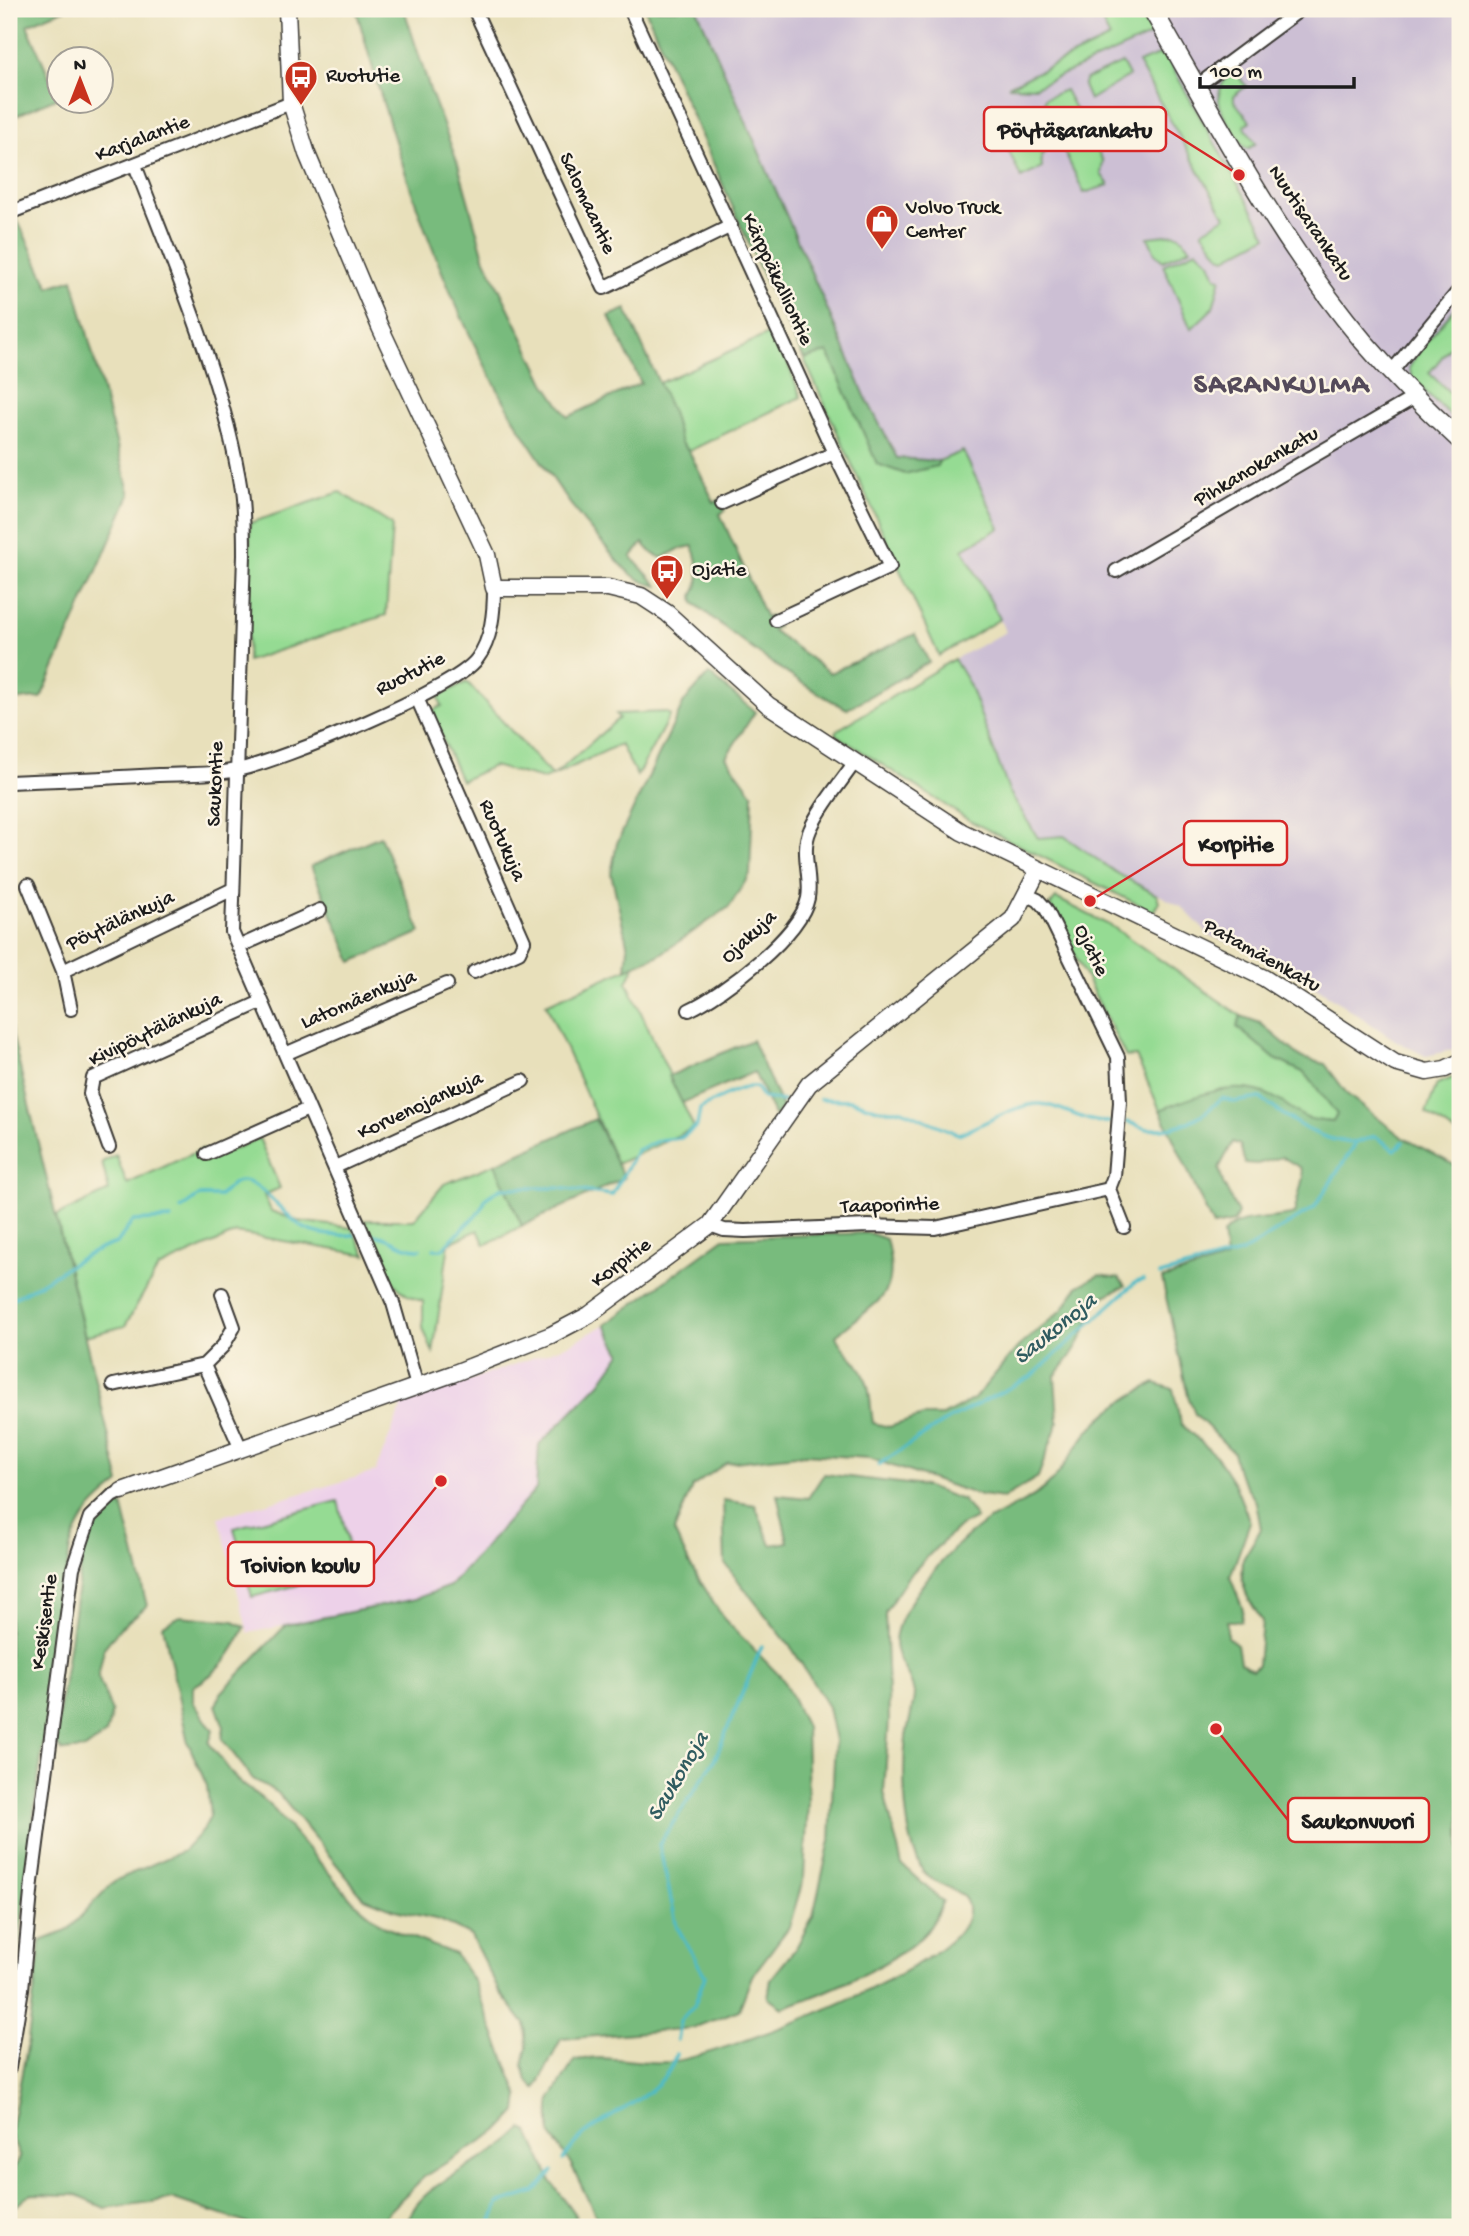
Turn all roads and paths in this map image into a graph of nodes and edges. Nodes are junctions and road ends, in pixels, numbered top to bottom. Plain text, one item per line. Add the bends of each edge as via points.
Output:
1 (287, 9) edge
2 (474, 9) edge
3 (630, 9) edge
4 (1152, 9) edge
5 (1301, 9) edge
6 (1197, 86) junction
7 (291, 103) junction
8 (135, 165) junction
9 (9, 213) edge
10 (730, 226) junction
11 (1460, 289) edge
12 (1392, 371) junction
13 (1415, 397) junction
14 (1460, 440) edge
15 (834, 453) junction
16 (722, 503) dead end
17 (1116, 571) dead end
18 (494, 588) junction
19 (776, 620) dead end
20 (417, 698) junction
21 (854, 763) junction
22 (238, 770) junction
23 (9, 782) edge
24 (1040, 869) junction
25 (28, 885) dead end
26 (231, 890) junction
27 (1027, 895) junction
28 (320, 911) dead end
29 (238, 947) junction
30 (63, 971) junction
31 (474, 972) dead end
32 (447, 984) dead end
33 (261, 1002) junction
34 (71, 1009) dead end
35 (689, 1010) dead end
36 (285, 1054) junction
37 (1460, 1062) edge
38 (523, 1081) dead end
39 (308, 1109) junction
40 (109, 1147) dead end
41 (207, 1154) dead end
42 (335, 1167) junction
43 (1109, 1189) junction
44 (710, 1224) junction
45 (1124, 1227) dead end
46 (222, 1294) dead end
47 (204, 1365) junction
48 (113, 1385) dead end
49 (417, 1386) junction
50 (241, 1449) junction
51 (122, 1491) joint
52 (9, 2068) edge

1 - 7 street, Ruotutie
2 - 10 street, Salomaantie via 604,288
3 - 10 street, Kärppäkalliontie
4 - 6 main road, Nuutisarankatu
5 - 6 street
6 - 12 main road, Nuutisarankatu via 1316,280
7 - 8 street, Karjalantie
7 - 18 street, Ruotutie via 307,155 380,327 488,555
8 - 9 street, Karjalantie
8 - 22 street, Saukontie via 188,303 232,446 241,493 244,555
10 - 15 street, Kärppäkalliontie
11 - 12 street
12 - 13 main road, Nuutisarankatu
13 - 14 main road, Nuutisarankatu
13 - 17 street, Pihkanokankatu
15 - 16 street
15 - 19 street, Kärppäkalliontie via 890,567
18 - 20 street, Ruotutie via 491,626 476,661 452,681
18 - 21 street via 608,588 641,596 667,613 768,705
20 - 22 street, Ruotutie
20 - 31 street, Ruotukuja via 524,942 519,952
21 - 24 street via 962,832
21 - 35 street, Ojakuja via 809,831 809,897 800,917 764,956
22 - 23 street, Ruotutie
22 - 26 street, Saukontie
24 - 27 street
24 - 37 street, Patamäenkatu via 1264,978 1395,1063 1427,1072
25 - 30 street
26 - 29 street, Saukontie via 232,932
26 - 30 street, Pöytälänkuja
27 - 43 street, Ojatie via 1046,909 1118,1058 1120,1102
27 - 44 street, Korpitie via 1013,919 809,1084
28 - 29 street
29 - 33 street, Saukontie
30 - 34 street, Pöytälänkuja
32 - 36 street, Latomäenkuja
33 - 36 street, Saukontie
33 - 40 street, Kivipöytälänkuja via 93,1078 90,1094
36 - 39 street, Saukontie
38 - 42 street, Korvenojankuja
39 - 41 street
39 - 42 street, Saukontie
42 - 49 street, Saukontie via 393,1303
43 - 44 street, Taaporintie via 935,1228 745,1231
43 - 45 street
44 - 49 street, Korpitie via 577,1322
46 - 47 street via 233,1332
47 - 48 street
47 - 50 street
49 - 50 street, Korpitie
50 - 51 street, Korpitie
51 - 52 street, Keskisentie via 90,1517 73,1568

